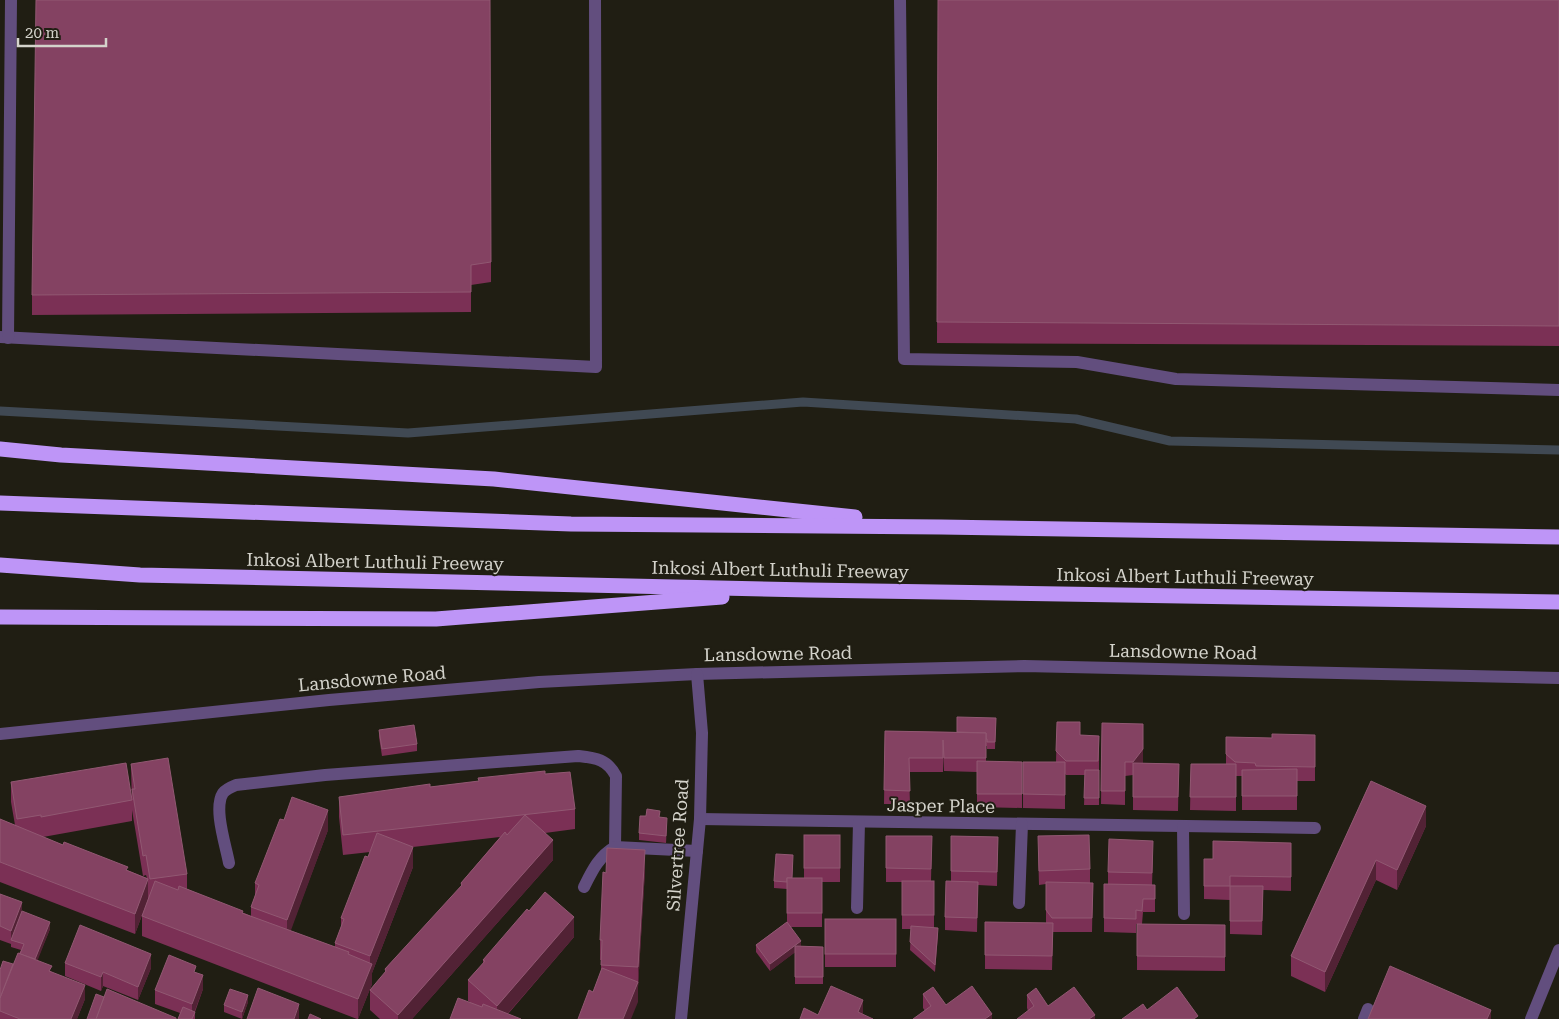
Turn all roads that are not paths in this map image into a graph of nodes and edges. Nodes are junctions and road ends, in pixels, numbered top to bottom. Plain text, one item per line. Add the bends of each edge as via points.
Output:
1 (11, 0) edge
2 (595, 0) edge
3 (900, 0) edge
4 (4, 337) edge
5 (1559, 390) edge
6 (0, 449) edge
7 (0, 503) edge
8 (941, 527) junction
9 (1559, 537) edge
10 (0, 565) edge
11 (809, 590) junction
12 (1559, 602) edge
13 (0, 617) edge
14 (697, 674) junction
15 (1559, 678) edge
16 (0, 734) edge
17 (700, 819) junction
18 (859, 822) junction
19 (1022, 824) junction
20 (1183, 826) junction
21 (1315, 828) dead end
22 (615, 847) junction
23 (697, 851) junction
24 (229, 863) dead end
25 (584, 887) dead end
26 (1019, 903) dead end
27 (857, 908) dead end
28 (1184, 914) dead end
29 (1559, 950) edge
30 (681, 1019) edge
31 (1531, 1019) edge

1 - 4 street
2 - 4 street via 596,367
3 - 5 street via 904,360 1077,362 1176,379
6 - 8 highway via 494,479
7 - 8 highway via 571,524
8 - 9 highway
10 - 11 highway, Inkosi Albert Luthuli Freeway via 140,576
11 - 12 highway, Inkosi Albert Luthuli Freeway
11 - 13 highway via 436,619
14 - 15 street, Lansdowne Road via 1024,666
14 - 16 street, Lansdowne Road via 539,682
14 - 17 street, Silvertree Road via 702,733
17 - 18 street, Jasper Place
17 - 23 street, Silvertree Road
18 - 19 street, Jasper Place
18 - 27 street
19 - 20 street, Jasper Place
19 - 26 street
20 - 21 street, Jasper Place
20 - 28 street
22 - 23 street
22 - 24 street via 616,776 611,766 599,758 578,756 236,785 224,791 219,800
22 - 25 street via 597,863
23 - 30 street, Silvertree Road
29 - 31 street

